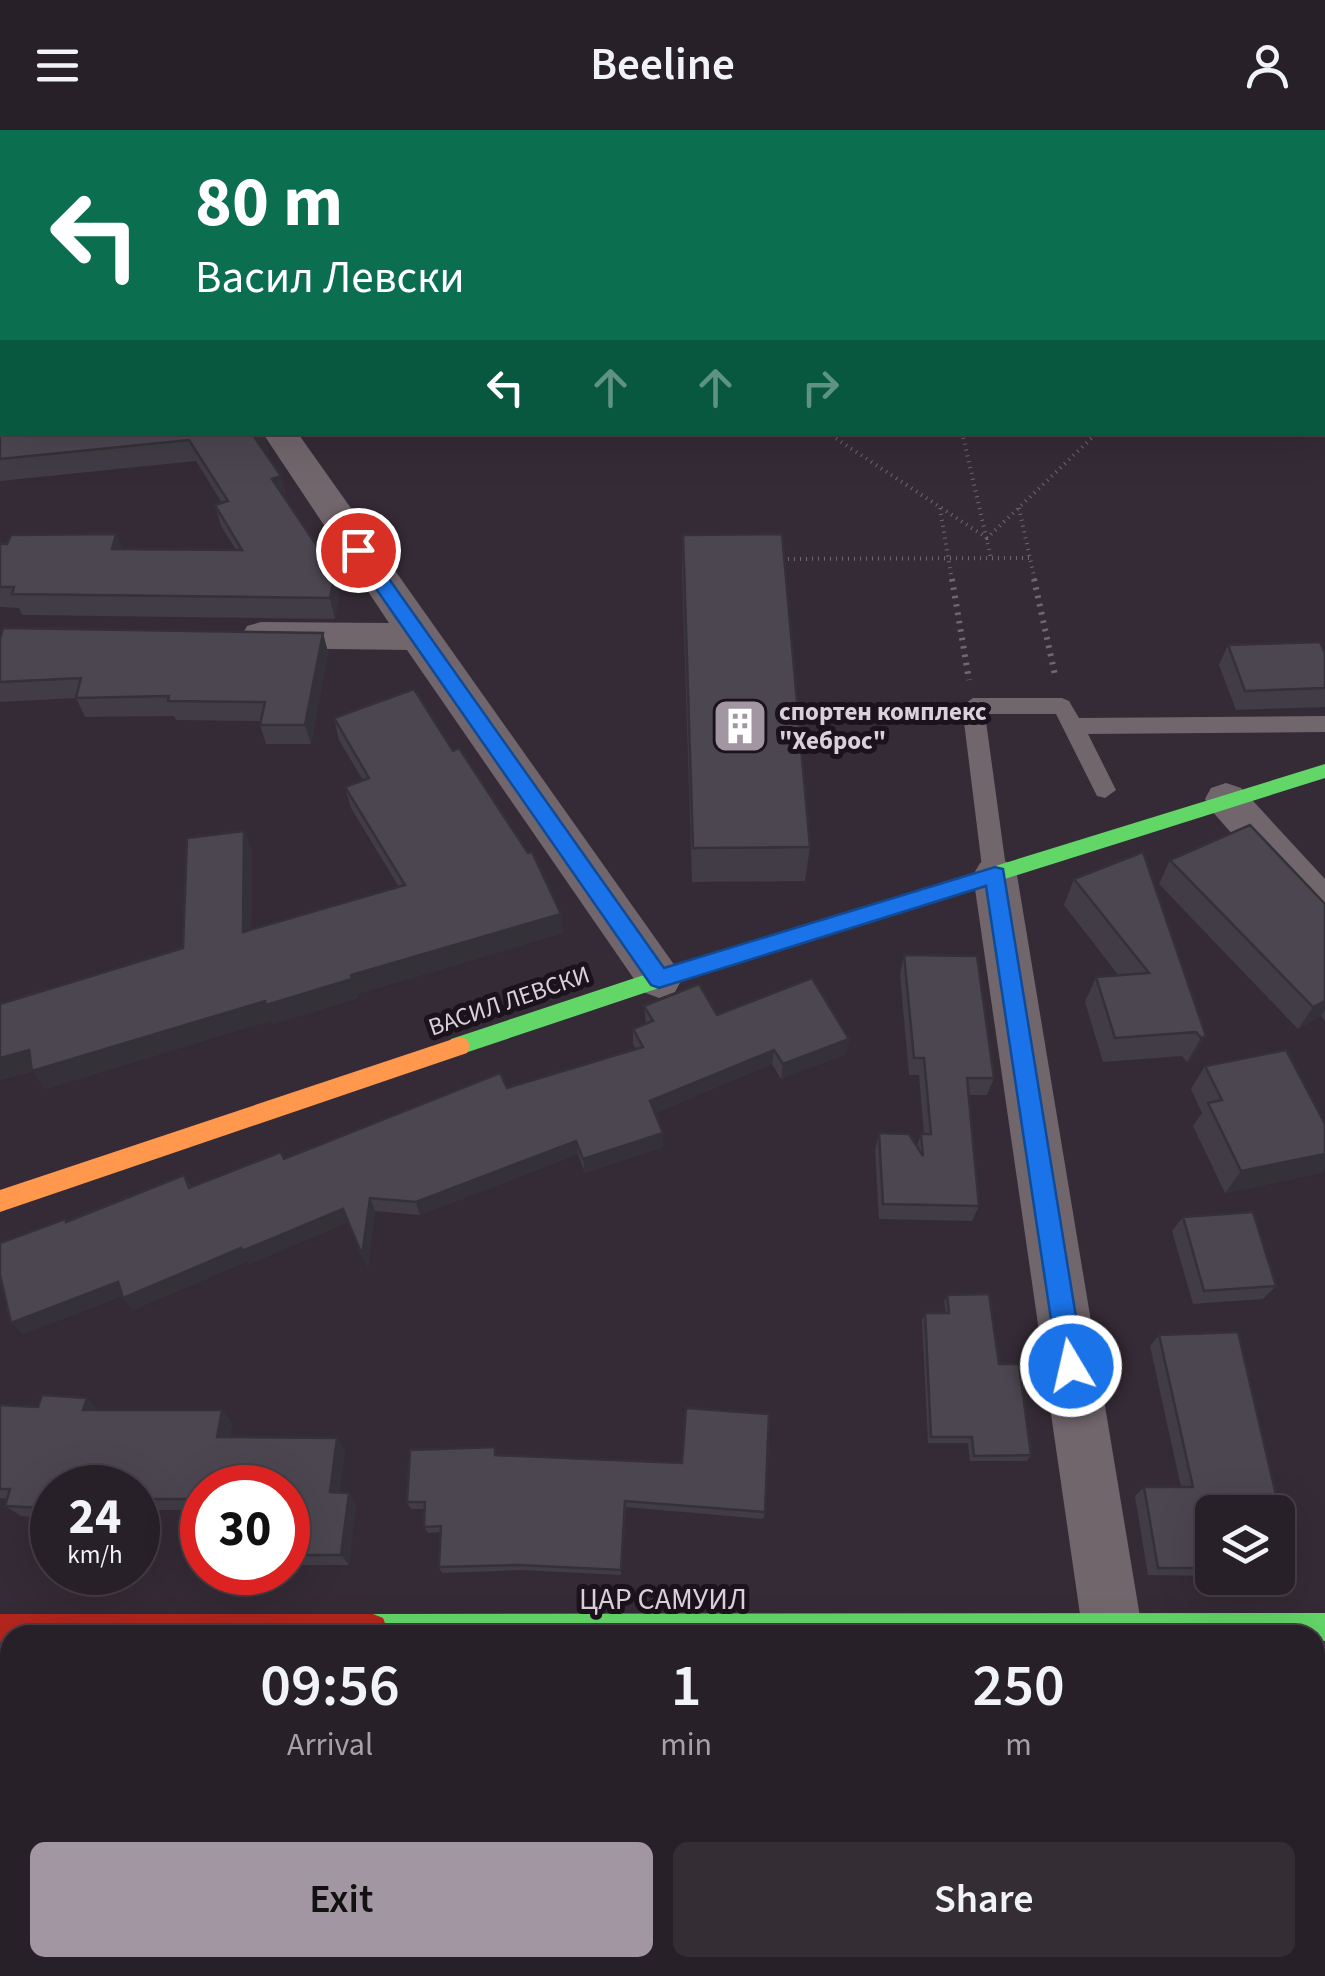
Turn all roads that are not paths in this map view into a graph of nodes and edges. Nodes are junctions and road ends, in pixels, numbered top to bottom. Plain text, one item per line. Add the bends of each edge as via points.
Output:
1 (281, 435) edge
2 (219, 634) edge
3 (418, 638) junction
4 (1067, 716) junction
5 (1325, 724) edge
6 (1325, 771) edge
7 (1105, 790) dead end
8 (1226, 798) junction
9 (995, 875) junction
10 (1325, 909) edge
11 (659, 979) junction
12 (0, 1201) edge
13 (1111, 1625) edge

1 - 3 street
2 - 3 street
3 - 11 street
4 - 5 lane
4 - 7 lane
4 - 9 lane via 973,706
6 - 8 street, ВАСИЛ ЛЕВСКИ
8 - 9 street, ВАСИЛ ЛЕВСКИ
8 - 10 street
9 - 11 street, ВАСИЛ ЛЕВСКИ
9 - 13 street
11 - 12 street, ВАСИЛ ЛЕВСКИ

